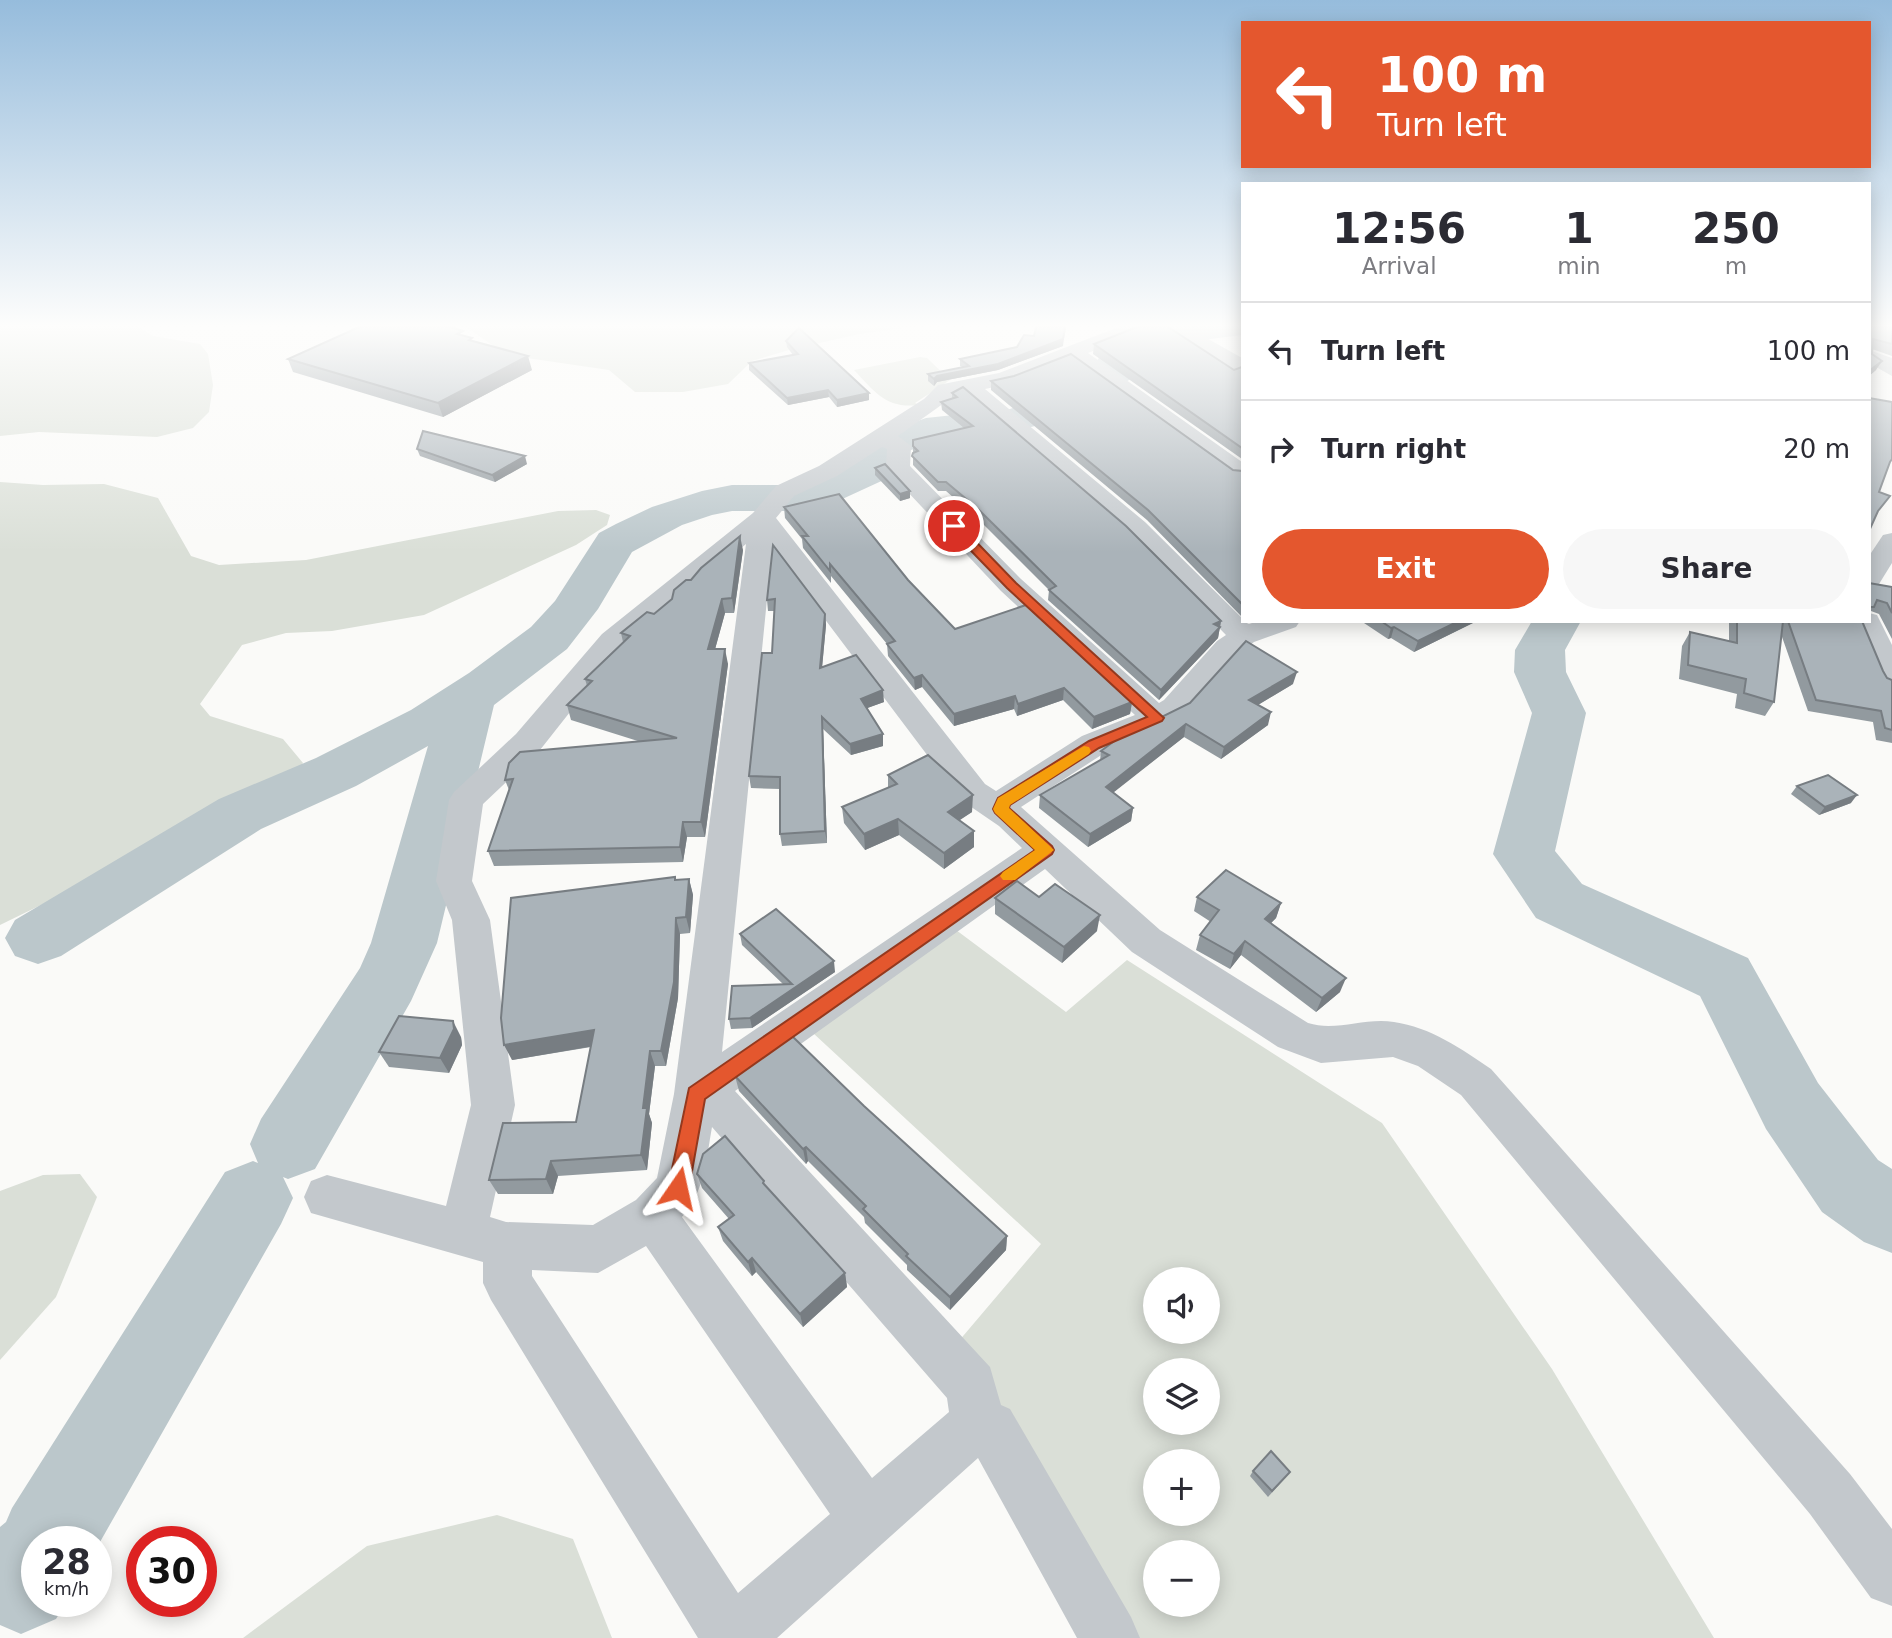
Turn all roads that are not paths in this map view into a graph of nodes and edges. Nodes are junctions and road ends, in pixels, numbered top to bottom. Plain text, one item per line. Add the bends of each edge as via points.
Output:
1 (937, 399) edge
2 (985, 399) edge
3 (1140, 399) edge
4 (888, 441) junction
5 (1241, 471) edge
6 (773, 505) junction
7 (1892, 541) edge
8 (1871, 575) edge
9 (1280, 623) edge
10 (1868, 623) edge
11 (1244, 636) junction
12 (1892, 681) edge
13 (1157, 718) junction
14 (1001, 809) junction
15 (1046, 850) junction
16 (696, 1094) junction
17 (327, 1197) dead end
18 (653, 1216) junction
19 (485, 1239) junction
20 (978, 1424) junction
21 (867, 1519) junction
22 (1892, 1577) edge
23 (1110, 1638) edge

1 - 4 street
2 - 11 street via 1136,528
3 - 5 street
4 - 6 street
4 - 13 street via 899,446 898,467 1011,585
6 - 14 street via 973,792
6 - 16 street
6 - 19 street via 611,640 528,742 466,800 454,881 471,920 493,1105
7 - 8 street
9 - 11 street
10 - 12 street
11 - 13 street via 1228,647 1175,706
13 - 14 street via 1094,744 1004,802
14 - 15 street
15 - 16 street
15 - 22 street via 1146,941 1293,1035 1321,1045 1393,1039 1433,1053 1476,1082 1830,1494
16 - 18 street via 678,1188
16 - 20 street via 715,1099 971,1386
17 - 19 street
18 - 19 street via 598,1249
18 - 21 street
19 - 21 street via 508,1283 732,1638
20 - 21 street
20 - 23 street via 991,1429

